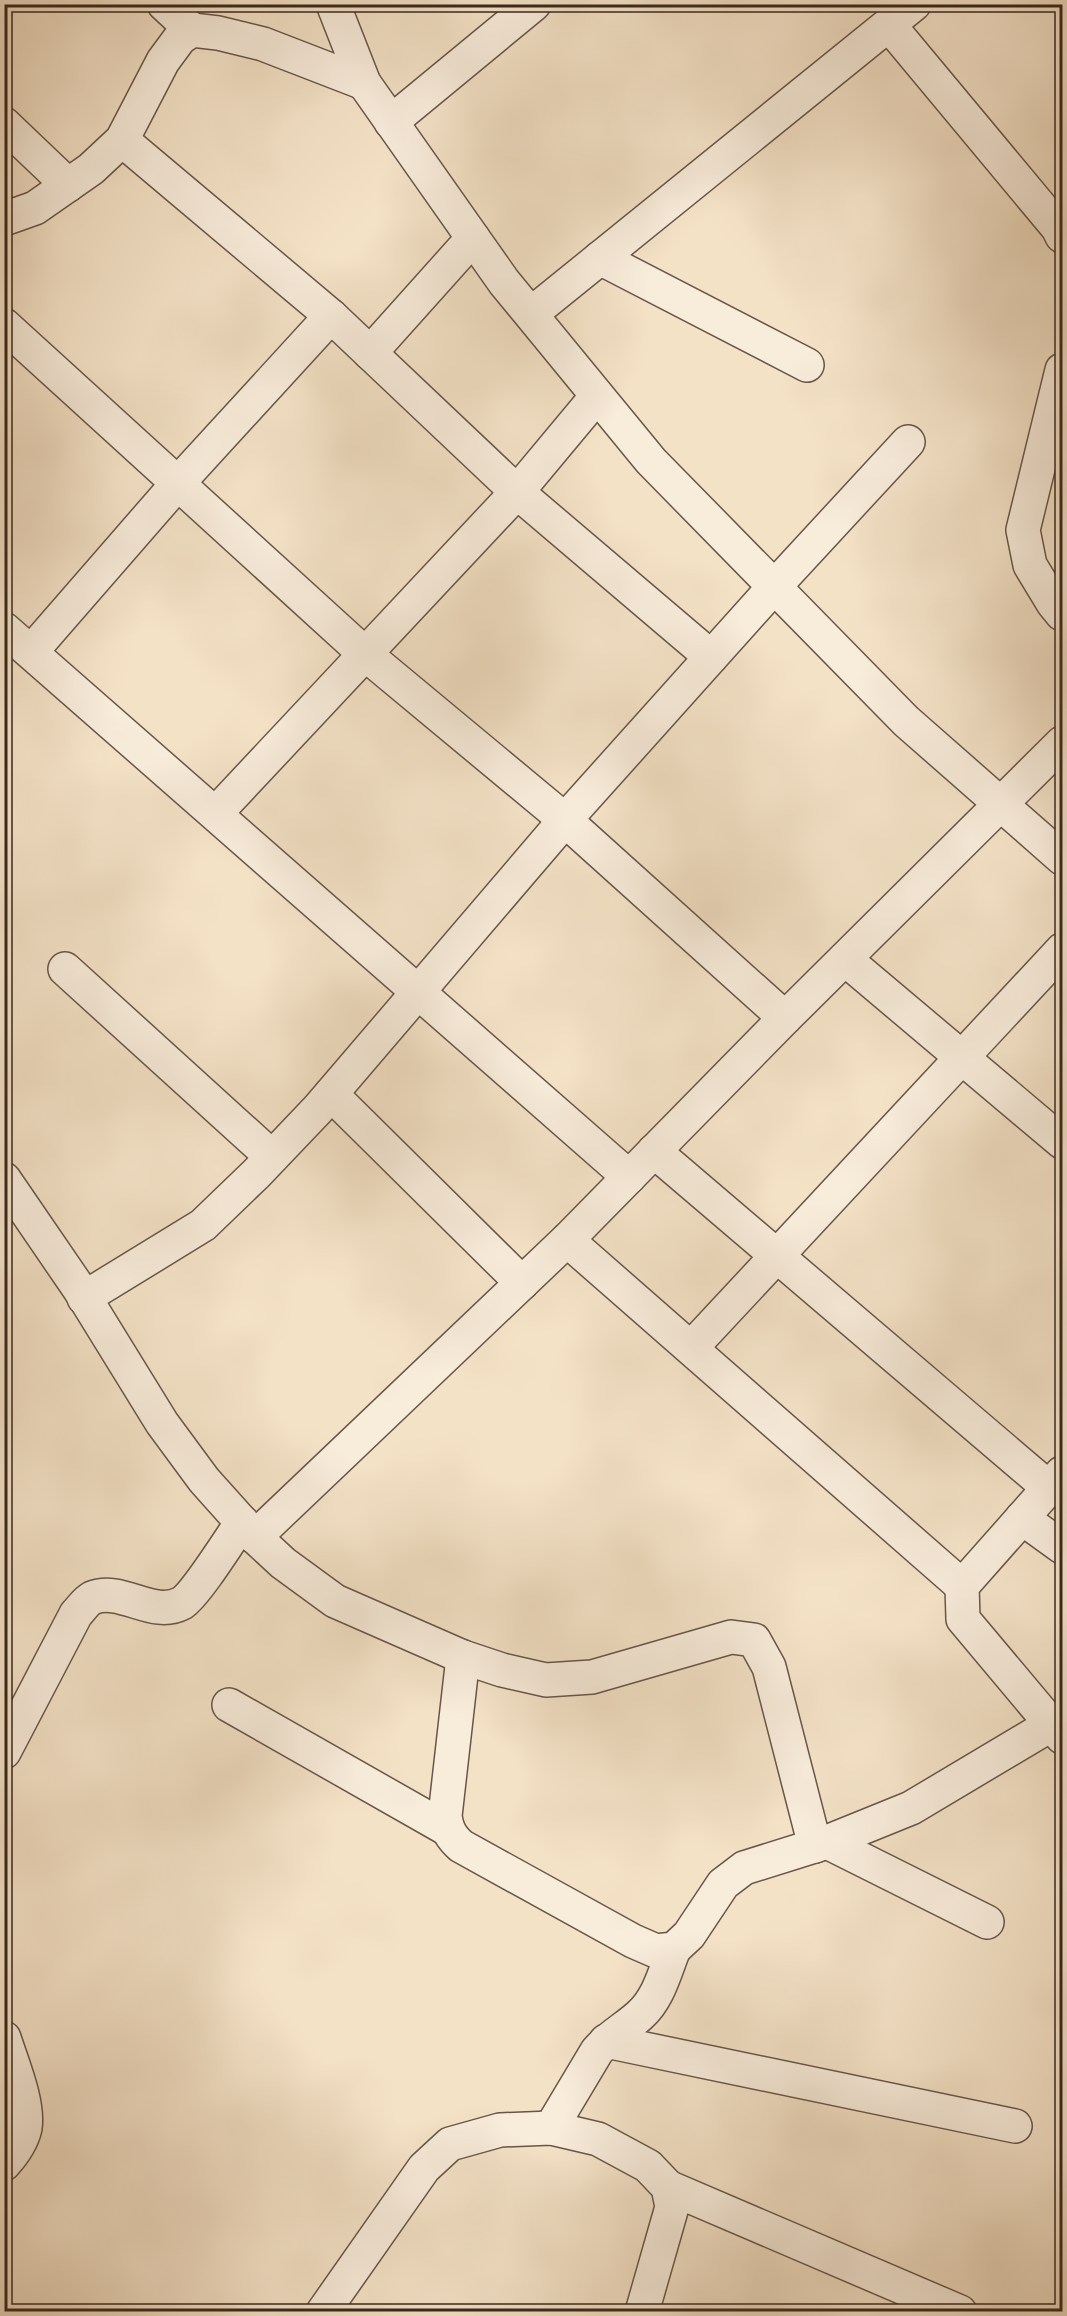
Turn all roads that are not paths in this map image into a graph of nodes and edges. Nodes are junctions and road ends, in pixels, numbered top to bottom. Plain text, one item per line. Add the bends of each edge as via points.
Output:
1 (164, 4) edge
2 (333, 4) edge
3 (534, 4) edge
4 (901, 15) edge
5 (192, 30) junction
6 (364, 83) junction
7 (391, 122) junction
8 (4, 124) edge
9 (122, 140) junction
10 (68, 185) junction
11 (4, 219) edge
12 (1062, 236) edge
13 (473, 238) junction
14 (600, 258) junction
15 (531, 314) junction
16 (332, 316) junction
17 (4, 325) edge
18 (370, 353) junction
19 (807, 365) dead end
20 (1062, 370) edge
21 (597, 396) junction
22 (908, 442) dead end
23 (178, 483) junction
24 (517, 492) junction
25 (774, 587) junction
26 (1062, 614) edge
27 (4, 629) edge
28 (31, 652) junction
29 (364, 653) junction
30 (711, 657) junction
31 (1062, 743) edge
32 (1001, 805) junction
33 (216, 813) junction
34 (565, 820) junction
35 (1062, 858) edge
36 (1062, 950) edge
37 (845, 959) junction
38 (65, 969) dead end
39 (419, 991) junction
40 (785, 1018) junction
41 (963, 1059) junction
42 (331, 1094) junction
43 (1062, 1142) edge
44 (654, 1151) junction
45 (272, 1157) junction
46 (629, 1177) junction
47 (4, 1179) edge
48 (567, 1240) junction
49 (778, 1256) junction
50 (522, 1283) junction
51 (84, 1298) junction
52 (691, 1348) junction
53 (1056, 1481) edge
54 (1022, 1518) junction
55 (249, 1529) junction
56 (1062, 1548) edge
57 (962, 1586) junction
58 (463, 1657) junction
59 (229, 1705) dead end
60 (1057, 1730) edge
61 (4, 1752) edge
62 (447, 1829) junction
63 (821, 1844) junction
64 (987, 1922) dead end
65 (674, 1949) junction
66 (4, 2038) edge
67 (606, 2041) junction
68 (1014, 2126) dead end
69 (550, 2128) junction
70 (4, 2164) edge
71 (668, 2187) junction
72 (323, 2312) edge
73 (642, 2312) edge
74 (960, 2312) edge

1 - 5 street
2 - 6 street
3 - 7 street
4 - 12 street
4 - 14 street
5 - 6 street via 263,44
5 - 9 street via 180,38 163,62
6 - 7 street
7 - 13 street
8 - 10 street
9 - 10 street
9 - 16 street
10 - 11 street via 35,208
13 - 15 street
13 - 18 street
14 - 15 street
14 - 19 street
15 - 21 street
16 - 18 street
16 - 23 street
17 - 23 street
18 - 24 street
20 - 26 street via 1023,530 1030,565
21 - 24 street
21 - 25 street via 651,461
22 - 25 street
23 - 28 street
23 - 29 street
24 - 29 street
24 - 30 street
25 - 30 street
25 - 32 street via 906,721
27 - 28 street
28 - 33 street
29 - 33 street
29 - 34 street
30 - 34 street
31 - 32 street
32 - 35 street
32 - 37 street
33 - 39 street
34 - 39 street
34 - 40 street
36 - 41 street
37 - 40 street
37 - 41 street
38 - 45 street
39 - 42 street
39 - 46 street
40 - 44 street
41 - 43 street
41 - 49 street
42 - 45 street
42 - 50 street
44 - 46 street
44 - 49 street
45 - 51 street via 204,1225
46 - 48 street
47 - 51 street
48 - 50 street
48 - 52 street
49 - 52 street
49 - 53 street
50 - 55 street
51 - 55 street via 162,1423 204,1480
52 - 57 street
53 - 54 street
54 - 56 street
54 - 57 street
55 - 58 street via 283,1563 335,1601
55 - 61 street via 182,1602 160,1607 110,1594 91,1598 76,1614
57 - 60 street via 963,1619
58 - 62 street via 445,1816
58 - 63 street via 546,1680 592,1677 731,1637 754,1640 769,1667
59 - 62 street
60 - 63 street via 911,1808
62 - 65 street via 461,1846 633,1941 656,1951
63 - 64 street
63 - 65 street via 744,1868 723,1884 689,1935
65 - 67 street via 649,2005
66 - 70 street via 23,2105 25,2128 16,2150
67 - 68 street
67 - 69 street
69 - 71 street via 598,2139 648,2166
69 - 72 street via 500,2130 450,2144 424,2168
71 - 73 street via 672,2206
71 - 74 street

